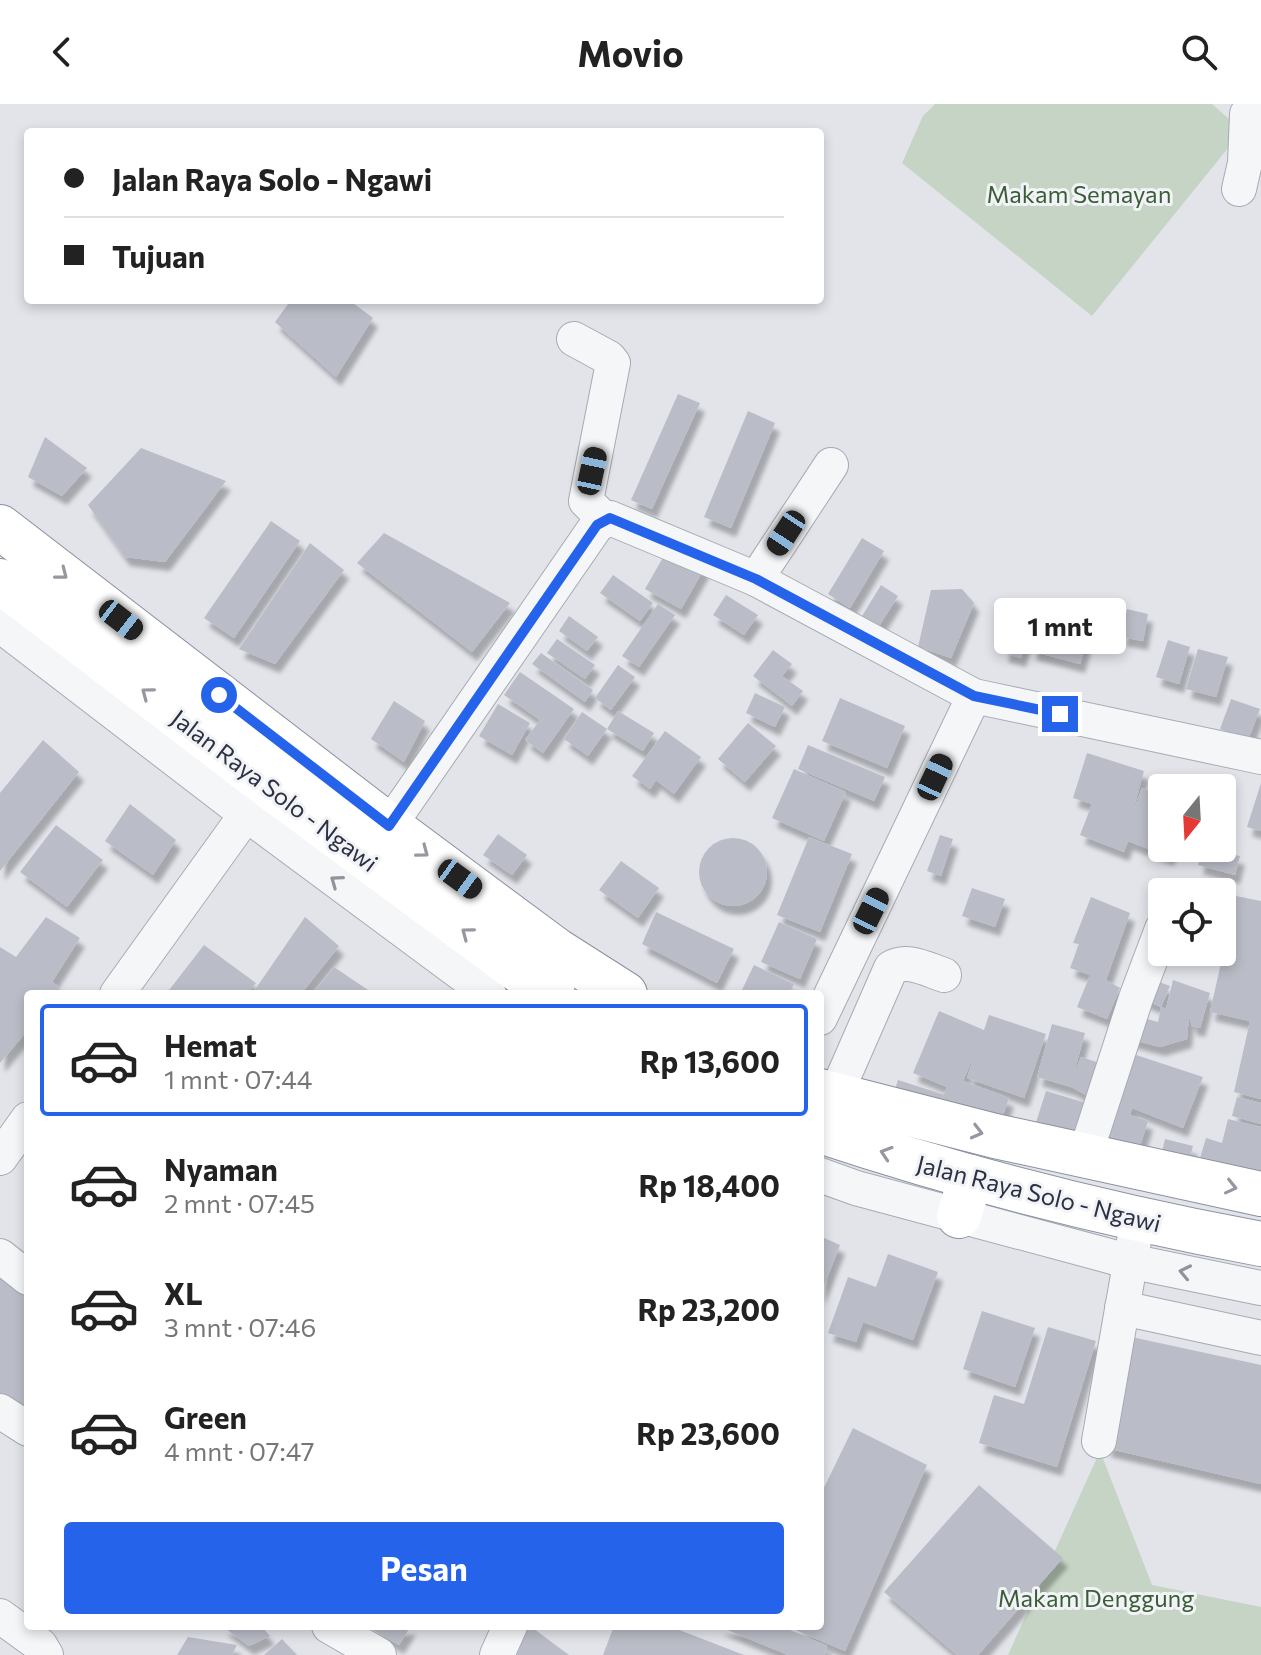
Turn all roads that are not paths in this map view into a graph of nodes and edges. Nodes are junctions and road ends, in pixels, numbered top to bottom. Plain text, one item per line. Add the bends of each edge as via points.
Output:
1 (1245, 110) edge
2 (1239, 189) dead end
3 (574, 339) dead end
4 (831, 465) dead end
5 (604, 519) junction
6 (0, 527) edge
7 (756, 579) junction
8 (0, 581) edge
9 (0, 625) edge
10 (974, 696) junction
11 (1261, 757) edge
12 (256, 800) junction
13 (389, 826) junction
14 (1148, 966) edge
15 (944, 975) dead end
16 (497, 984) edge
17 (120, 990) edge
18 (531, 990) edge
19 (619, 990) edge
20 (824, 1010) edge
21 (825, 1106) edge
22 (24, 1125) edge
23 (1085, 1155) junction
24 (0, 1158) edge
25 (24, 1166) edge
26 (824, 1176) edge
27 (1261, 1194) edge
28 (965, 1196) junction
29 (1134, 1241) junction
30 (1261, 1244) edge
31 (0, 1256) edge
32 (24, 1275) edge
33 (1261, 1288) edge
34 (1122, 1308) junction
35 (1261, 1338) edge
36 (0, 1411) edge
37 (24, 1426) edge
38 (1099, 1441) dead end
39 (0, 1616) edge
40 (336, 1630) edge
41 (508, 1630) edge
42 (38, 1639) edge
43 (379, 1655) edge
44 (497, 1655) edge

1 - 2 street via 1245,163
3 - 5 street via 613,363 586,501
4 - 7 street
5 - 7 street via 615,518
5 - 13 street
6 -> 13 highway, Jalan Raya Solo - Ngawi
7 - 10 street
12 -> 8 highway, Jalan Raya Solo - Ngawi
9 - 12 street
10 - 11 street
10 - 20 street
16 -> 12 highway, Jalan Raya Solo - Ngawi
12 - 17 street
13 -> 19 highway, Jalan Raya Solo - Ngawi
14 - 23 street
15 - 21 street via 907,963 891,968
16 - 18 highway, Jalan Raya Solo - Ngawi
21 -> 23 highway, Jalan Raya Solo - Ngawi
28 -> 21 highway, Jalan Raya Solo - Ngawi via 896,1157
22 - 24 street
23 -> 27 highway, Jalan Raya Solo - Ngawi
24 - 25 street
26 - 28 street via 856,1188
28 - 29 highway, Jalan Raya Solo - Ngawi
29 - 30 highway, Jalan Raya Solo - Ngawi
33 -> 29 street
29 - 34 street
31 - 32 street
34 - 35 street
34 - 38 street
36 - 37 street
39 - 42 street
40 - 43 street
41 - 44 street

